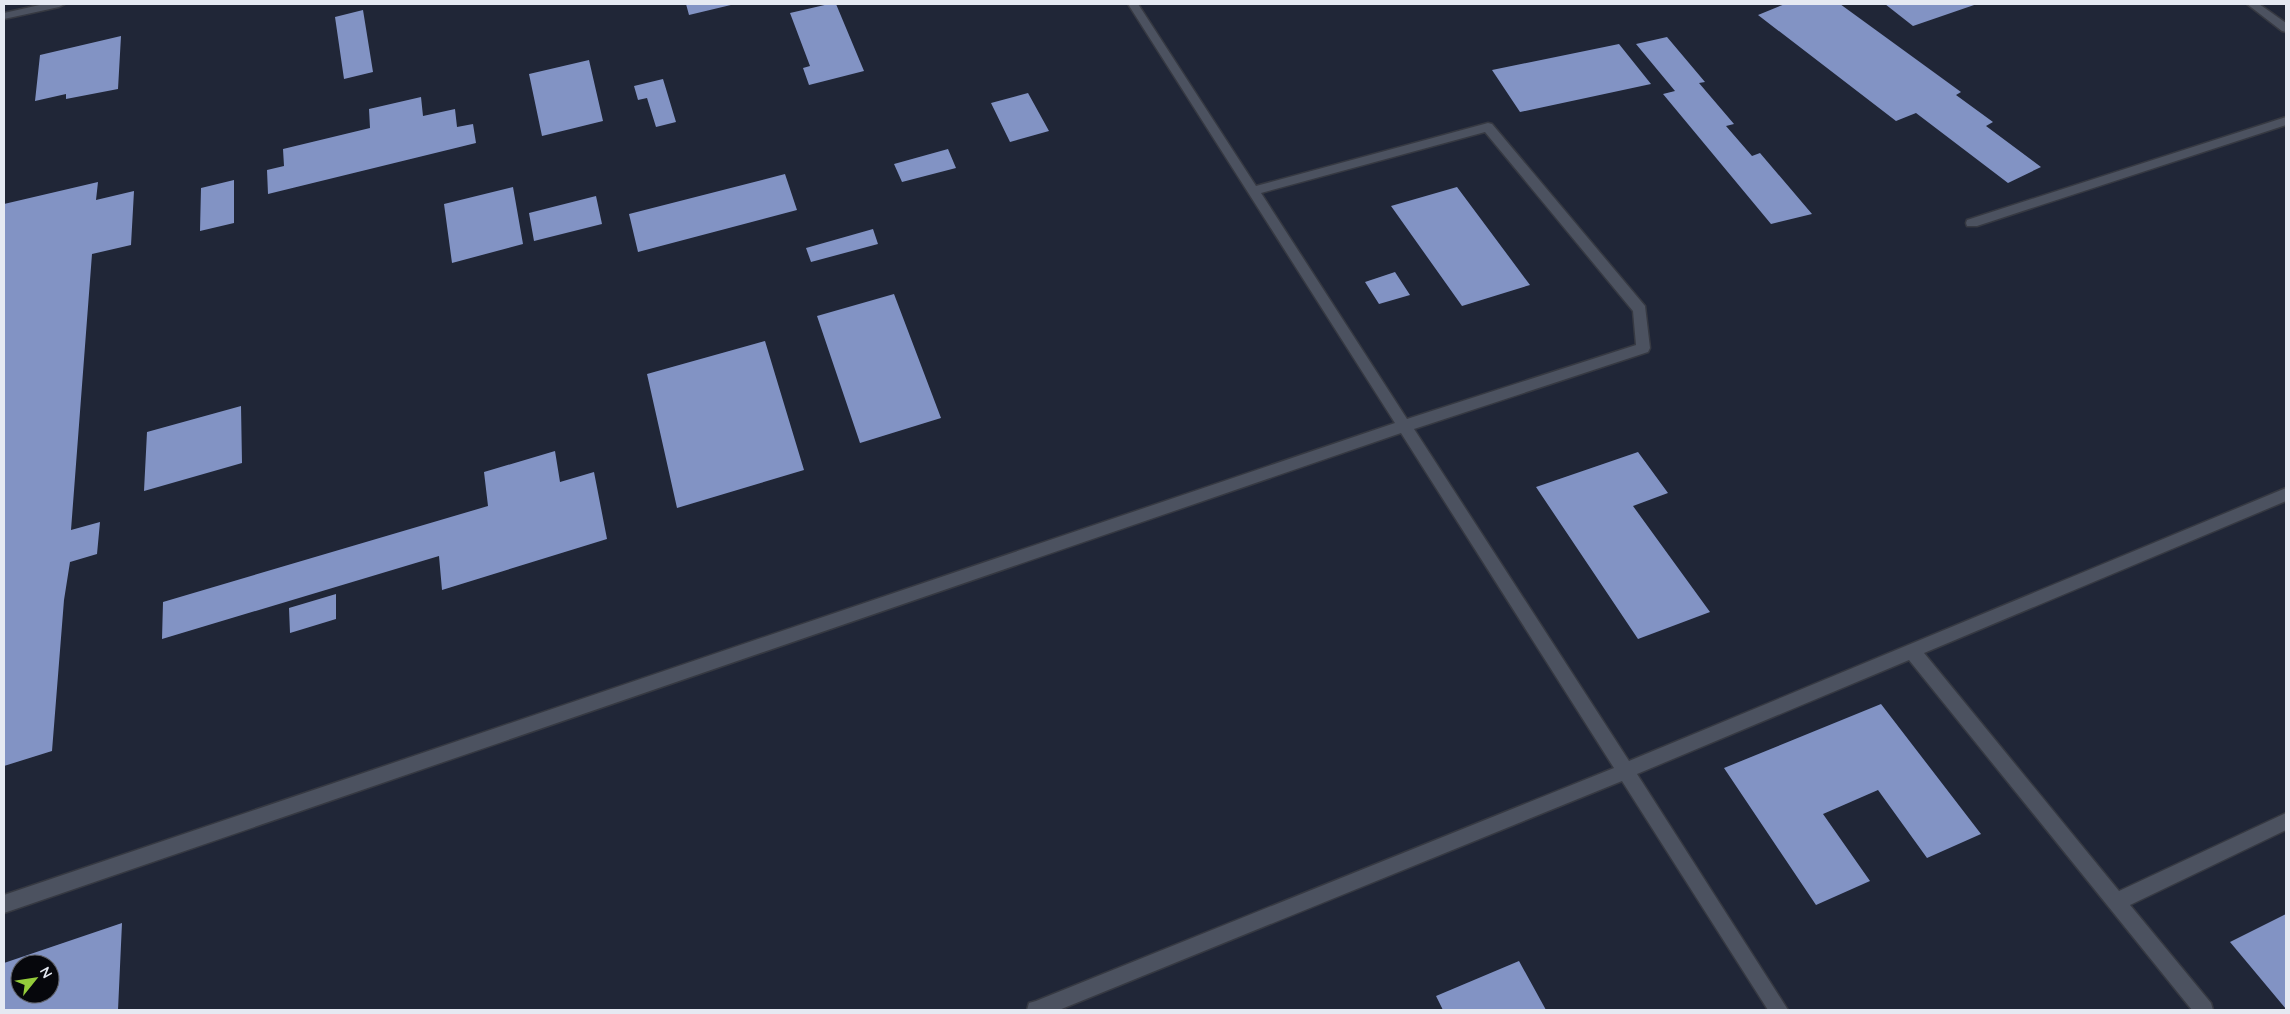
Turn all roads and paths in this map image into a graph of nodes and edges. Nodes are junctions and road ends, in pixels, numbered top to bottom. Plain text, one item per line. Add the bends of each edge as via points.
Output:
1 (59, 4) edge
2 (1133, 4) edge
3 (2252, 4) edge
4 (4, 16) edge
5 (2286, 28) edge
6 (2286, 121) edge
7 (1253, 191) junction
8 (1972, 223) dead end
9 (1404, 426) junction
10 (2286, 494) edge
11 (1912, 651) junction
12 (1626, 771) junction
13 (2286, 821) edge
14 (2116, 902) junction
15 (4, 904) edge
16 (1036, 1010) edge
17 (1779, 1010) edge
18 (2204, 1010) edge

1 - 4 lane
2 - 7 lane
3 - 5 lane
6 - 8 lane
7 - 9 lane
7 - 9 lane via 1488,127 1640,310 1643,348
9 - 12 lane
9 - 15 lane
10 - 11 lane
11 - 12 lane
11 - 14 lane
12 - 16 lane
12 - 17 lane
13 - 14 lane
14 - 18 lane

